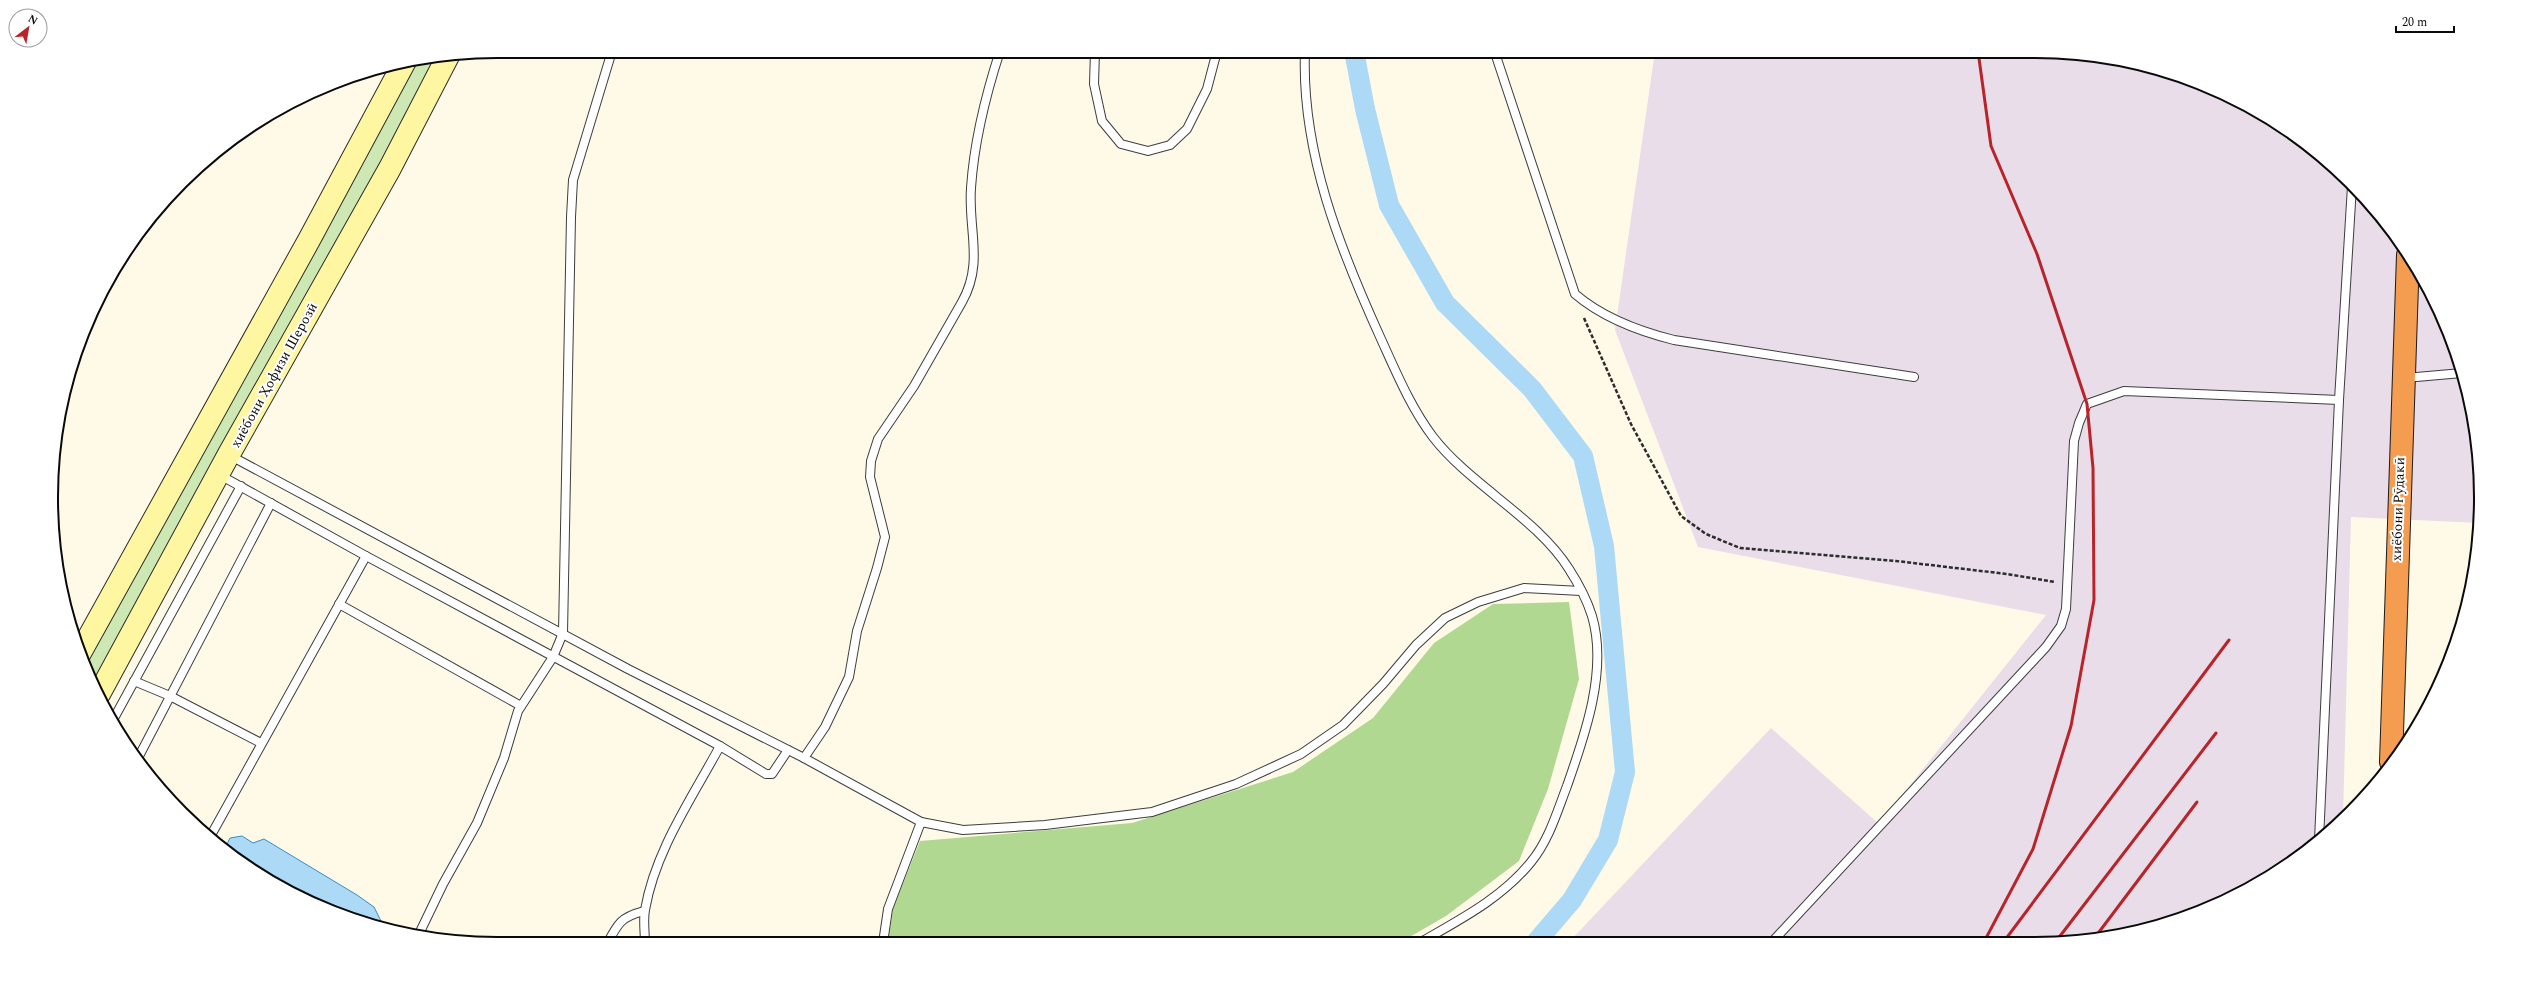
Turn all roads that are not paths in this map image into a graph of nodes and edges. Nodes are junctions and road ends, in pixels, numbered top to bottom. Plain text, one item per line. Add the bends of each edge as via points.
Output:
1 (610, 58) edge
2 (997, 58) edge
3 (1095, 58) edge
4 (1215, 58) edge
5 (1305, 58) edge
6 (1497, 58) edge
7 (445, 61) edge
8 (401, 69) edge
9 (2352, 194) edge
10 (2407, 265) edge
11 (2456, 374) edge
12 (1914, 377) dead end
13 (2402, 378) junction
14 (2339, 400) junction
15 (229, 454) junction
16 (218, 474) junction
17 (241, 486) junction
18 (271, 503) junction
19 (366, 556) junction
20 (1581, 591) junction
21 (339, 604) junction
22 (563, 633) junction
23 (84, 647) edge
24 (553, 657) junction
25 (134, 682) junction
26 (102, 689) edge
27 (170, 696) junction
28 (521, 706) junction
29 (116, 715) edge
30 (261, 743) junction
31 (720, 746) junction
32 (788, 750) junction
33 (140, 753) edge
34 (2391, 754) edge
35 (804, 758) junction
36 (922, 822) junction
37 (213, 832) edge
38 (2319, 832) edge
39 (644, 911) junction
40 (422, 930) edge
41 (610, 937) edge
42 (645, 937) edge
43 (884, 937) edge
44 (1429, 937) edge
45 (1777, 937) edge

1 - 22 lane via 573,180 570,217
2 - 35 lane via 992,73 972,177 974,270 969,290 914,386 878,439 871,461 870,477 885,537 857,631 849,677 825,728
3 - 4 lane via 1094,84 1102,121 1122,144 1148,151 1170,145 1187,129 1207,89
5 - 20 lane via 1308,126 1328,207 1359,292 1400,383 1433,436 1462,468 1511,508 1556,551
6 - 12 lane via 1574,294 1599,312 1645,332 1674,340
7 - 15 main road, хиёбони Ҳофизи Шерозӣ via 390,168
8 - 23 main road
9 - 14 lane
10 - 13 highway, хиёбони Рӯдакӣ
11 - 13 lane
13 - 34 highway, хиёбони Рӯдакӣ
14 - 38 lane
14 - 45 lane via 2124,391 2087,404 2078,423 2074,441 2068,584 2066,609 2061,626 2046,647
15 - 16 main road, хиёбони Ҳофизи Шерозӣ
15 - 22 lane
16 - 17 lane
16 - 26 main road, хиёбони Ҳофизи Шерозӣ
17 - 18 lane
17 - 25 lane
18 - 19 lane
18 - 27 lane
19 - 21 lane
19 - 24 lane
20 - 36 lane via 1524,588 1478,602 1445,618 1416,645 1343,726 1301,754 1236,784 1152,812 1045,825 963,830
20 - 44 lane via 1592,617 1596,655 1594,687 1585,734 1545,842 1532,861 1497,896
21 - 28 lane
21 - 30 lane
22 - 24 lane
22 - 32 lane
24 - 28 lane
24 - 31 lane
25 - 27 lane
25 - 29 lane
27 - 30 lane
27 - 33 lane
28 - 40 lane via 504,758 477,823 443,884
30 - 37 lane
31 - 32 lane via 766,774 772,774
31 - 39 lane via 668,841
32 - 35 lane
35 - 36 lane
36 - 43 lane via 888,909
39 - 41 lane via 626,916 616,926
39 - 42 lane

